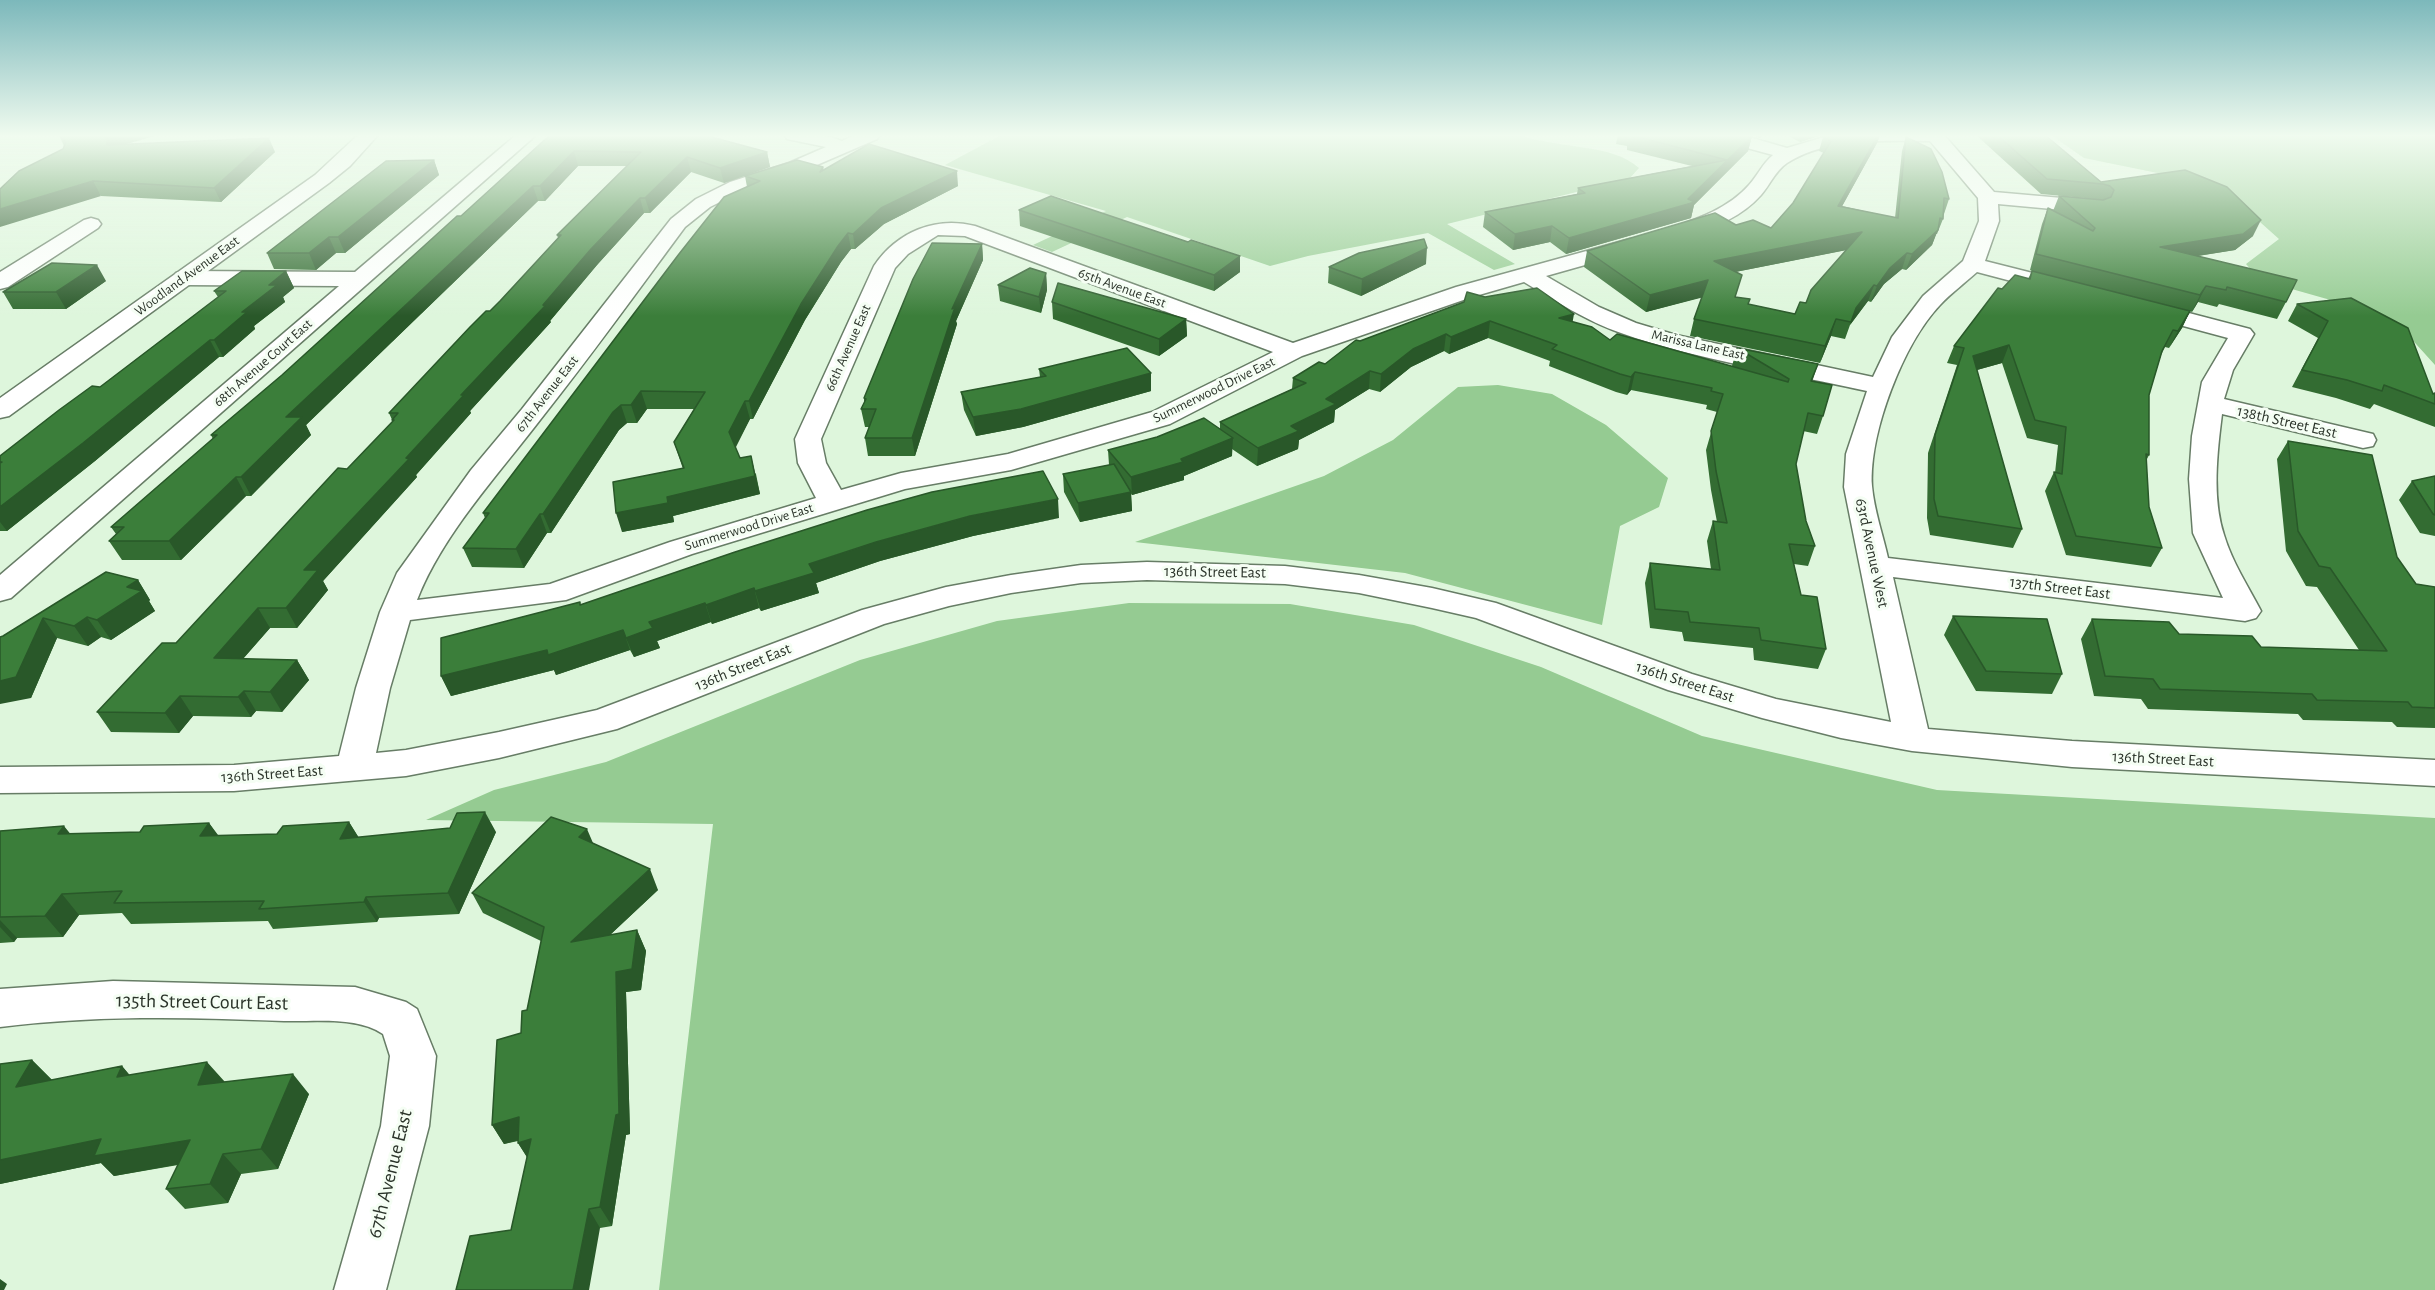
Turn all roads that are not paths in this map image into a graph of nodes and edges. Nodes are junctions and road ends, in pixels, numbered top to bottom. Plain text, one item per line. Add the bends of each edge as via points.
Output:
1 (299, 195) edge
2 (457, 195) edge
3 (719, 195) edge
4 (1750, 195) edge
5 (1988, 197) joint
6 (2096, 207) edge
7 (91, 224) dead end
8 (951, 228) joint
9 (1973, 264) junction
10 (1525, 273) junction
11 (184, 278) junction
12 (359, 279) junction
13 (0, 282) edge
14 (2097, 296) edge
15 (2119, 302) edge
16 (1293, 351) junction
17 (1881, 386) junction
18 (2211, 404) junction
19 (0, 410) edge
20 (2363, 440) dead end
21 (833, 502) junction
22 (1874, 565) junction
23 (0, 591) edge
24 (396, 612) junction
25 (1912, 739) junction
26 (354, 768) junction
27 (2435, 773) edge
28 (0, 780) edge
29 (0, 1008) edge
30 (401, 1022) joint
31 (360, 1290) edge

1 - 11 street, Woodland Avenue East
2 - 12 street, 68th Avenue Court East
3 - 24 street, 67th Avenue East via 678,223 481,476 412,573
4 - 10 street, Summerwood Drive East via 1737,207 1688,229
5 - 6 street
5 - 9 street via 1989,221
7 - 13 street
8 - 16 street, 65th Avenue East via 968,230
8 - 21 street, 66th Avenue East via 934,229 900,249 885,266 808,439 812,463
9 - 14 street
9 - 17 street, 63rd Avenue West via 1917,317
10 - 16 street, Summerwood Drive East
10 - 17 street, Marissa Lane East via 1591,312 1629,328 1671,341
11 - 12 street
11 - 19 street, Woodland Avenue East
12 - 23 street, 68th Avenue Court East
15 - 18 street via 2242,334 2219,375
16 - 21 street, Summerwood Drive East via 1161,418 1011,462 901,481
17 - 22 street, 63rd Avenue West via 1860,454 1858,487
18 - 20 street, 138th Street East
18 - 22 street, 137th Street East via 2203,512 2208,534 2245,611
21 - 24 street, Summerwood Drive East via 681,548 555,593
22 - 25 street, 63rd Avenue West
24 - 26 street, 67th Avenue East
25 - 26 street, 136th Street East via 1774,710 1661,675 1485,610 1432,598 1285,574 1147,571 1069,576 946,597 873,617 605,720 406,763
25 - 27 street, 136th Street East via 2072,754
26 - 28 street, 136th Street East via 234,778
29 - 30 street, 135th Street Court East via 113,999 218,1000 355,1005
30 - 31 street, 67th Avenue East via 412,1056 405,1126

